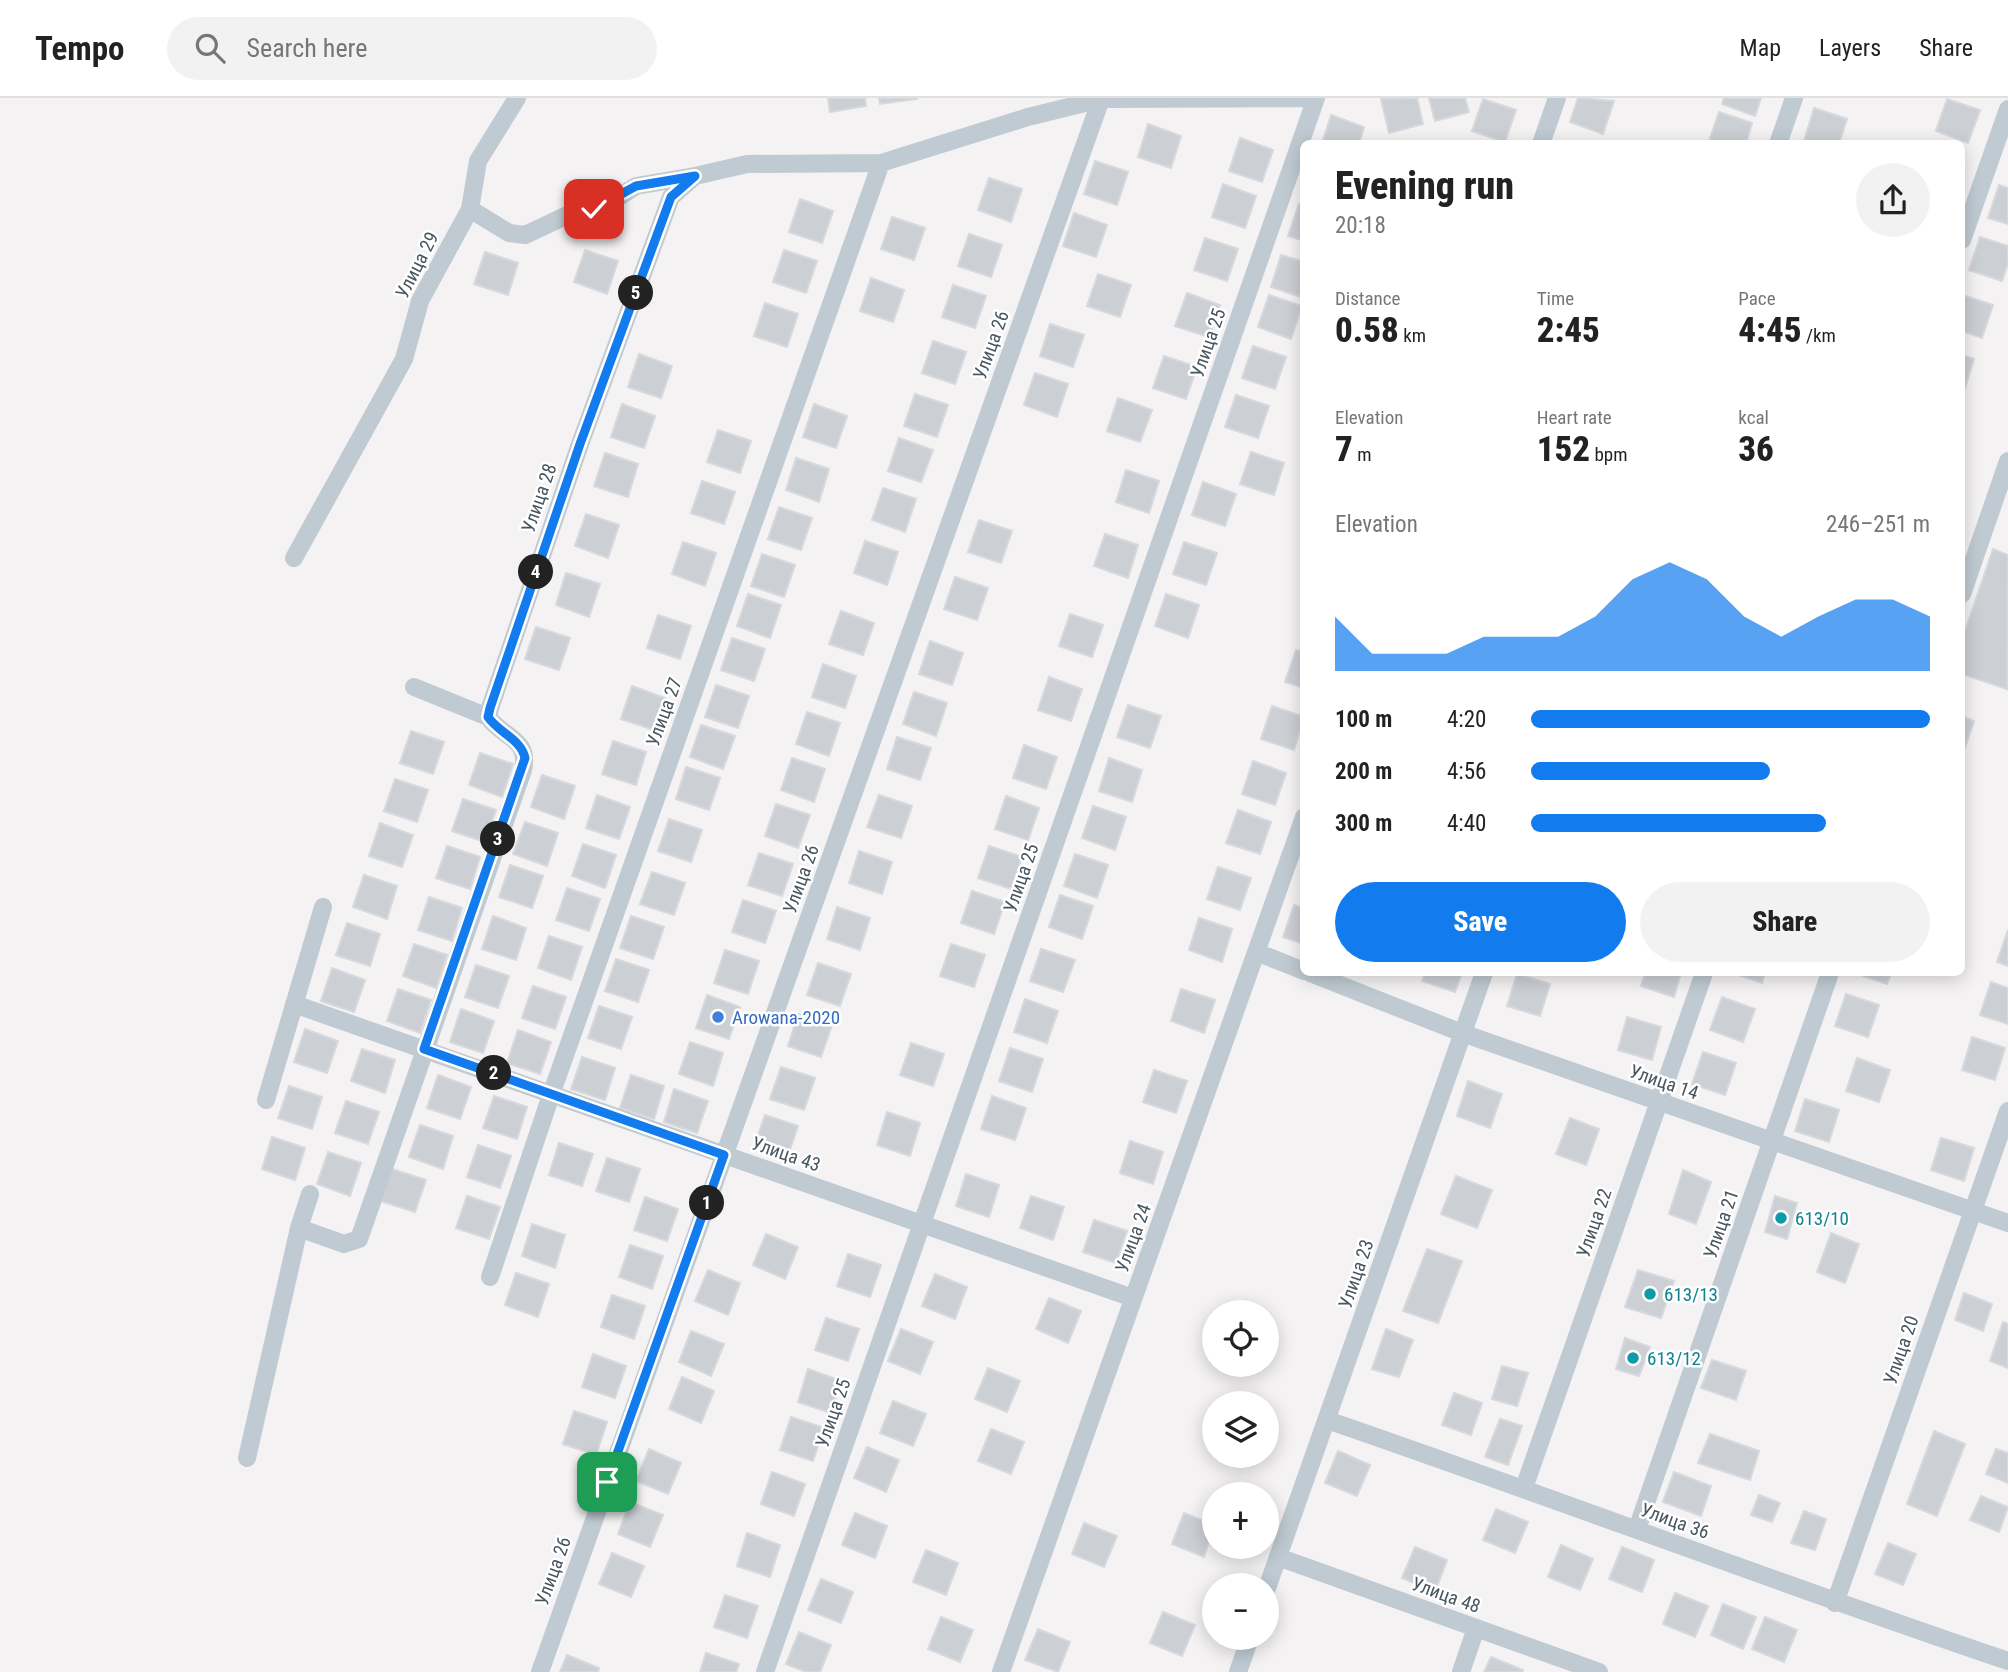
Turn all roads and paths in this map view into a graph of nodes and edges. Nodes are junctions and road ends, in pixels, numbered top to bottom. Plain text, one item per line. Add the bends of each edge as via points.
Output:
1 (517, 98) edge
2 (1316, 98) edge
3 (1557, 98) edge
4 (1794, 98) edge
5 (1101, 99) edge
6 (2008, 109) edge
7 (1301, 140) edge
8 (1542, 140) edge
9 (1778, 140) edge
10 (1300, 144) edge
11 (881, 163) junction
12 (695, 176) junction
13 (470, 209) junction
14 (1965, 231) edge
15 (2008, 461) edge
16 (294, 558) dead end
17 (1965, 585) edge
18 (414, 687) dead end
19 (488, 717) junction
20 (1300, 828) edge
21 (323, 907) dead end
22 (1256, 952) junction
23 (1300, 969) edge
24 (1318, 976) edge
25 (1483, 976) edge
26 (1703, 976) edge
27 (1829, 976) edge
28 (294, 1004) junction
29 (1462, 1033) junction
30 (424, 1049) junction
31 (552, 1092) junction
32 (266, 1100) dead end
33 (1659, 1102) junction
34 (2008, 1111) edge
35 (1772, 1142) junction
36 (724, 1155) junction
37 (310, 1194) dead end
38 (1973, 1211) junction
39 (922, 1223) junction
40 (2008, 1223) edge
41 (299, 1228) junction
42 (490, 1277) dead end
43 (1133, 1298) junction
44 (1326, 1420) junction
45 (247, 1458) dead end
46 (1524, 1488) junction
47 (1637, 1529) junction
48 (1279, 1553) edge
49 (1279, 1556) edge
50 (1835, 1603) junction
51 (1476, 1628) junction
52 (1246, 1650) edge
53 (2008, 1661) edge
54 (540, 1672) edge
55 (765, 1672) edge
56 (1001, 1672) edge
57 (1238, 1672) edge
58 (1461, 1672) edge
59 (1599, 1672) edge

1 - 13 street, Улица 29 via 478,161
2 - 5 street
2 - 7 street, Улица 25
3 - 8 street
4 - 9 street
5 - 11 street
5 - 36 street, Улица 26
6 - 14 street
10 - 39 street, Улица 25
11 - 12 street via 747,164
11 - 31 street, Улица 27
12 - 13 street via 636,186 611,202 574,212 525,235 509,233
12 - 19 street, Улица 28 via 671,197 580,444
13 - 16 street, Улица 29 via 420,301 404,359
15 - 17 street
18 - 19 street
19 - 30 street via 523,747 525,758
20 - 22 street, Улица 24
21 - 28 street
22 - 23 street
22 - 43 street, Улица 24
24 - 29 street, Улица 14
25 - 29 street, Улица 23
26 - 33 street, Улица 22
27 - 35 street, Улица 21
28 - 30 street, Улица 43
28 - 32 street
29 - 33 street, Улица 14
29 - 44 street, Улица 23
30 - 31 street, Улица 43
30 - 41 street via 359,1239 344,1244
31 - 36 street, Улица 43
31 - 42 street, Улица 27
33 - 35 street, Улица 14
33 - 46 street, Улица 22
34 - 38 street, Улица 20
35 - 38 street, Улица 14
35 - 47 street, Улица 21
36 - 39 street, Улица 43
36 - 54 street, Улица 26
37 - 41 street
38 - 40 street, Улица 14
38 - 50 street, Улица 20
39 - 43 street, Улица 43
39 - 55 street, Улица 25
41 - 45 street
43 - 56 street, Улица 24
44 - 46 street, Улица 36
44 - 48 street, Улица 23
46 - 47 street, Улица 36
47 - 50 street, Улица 36
49 - 51 street, Улица 48
50 - 53 street, Улица 36
51 - 58 street
51 - 59 street, Улица 48
52 - 57 street

